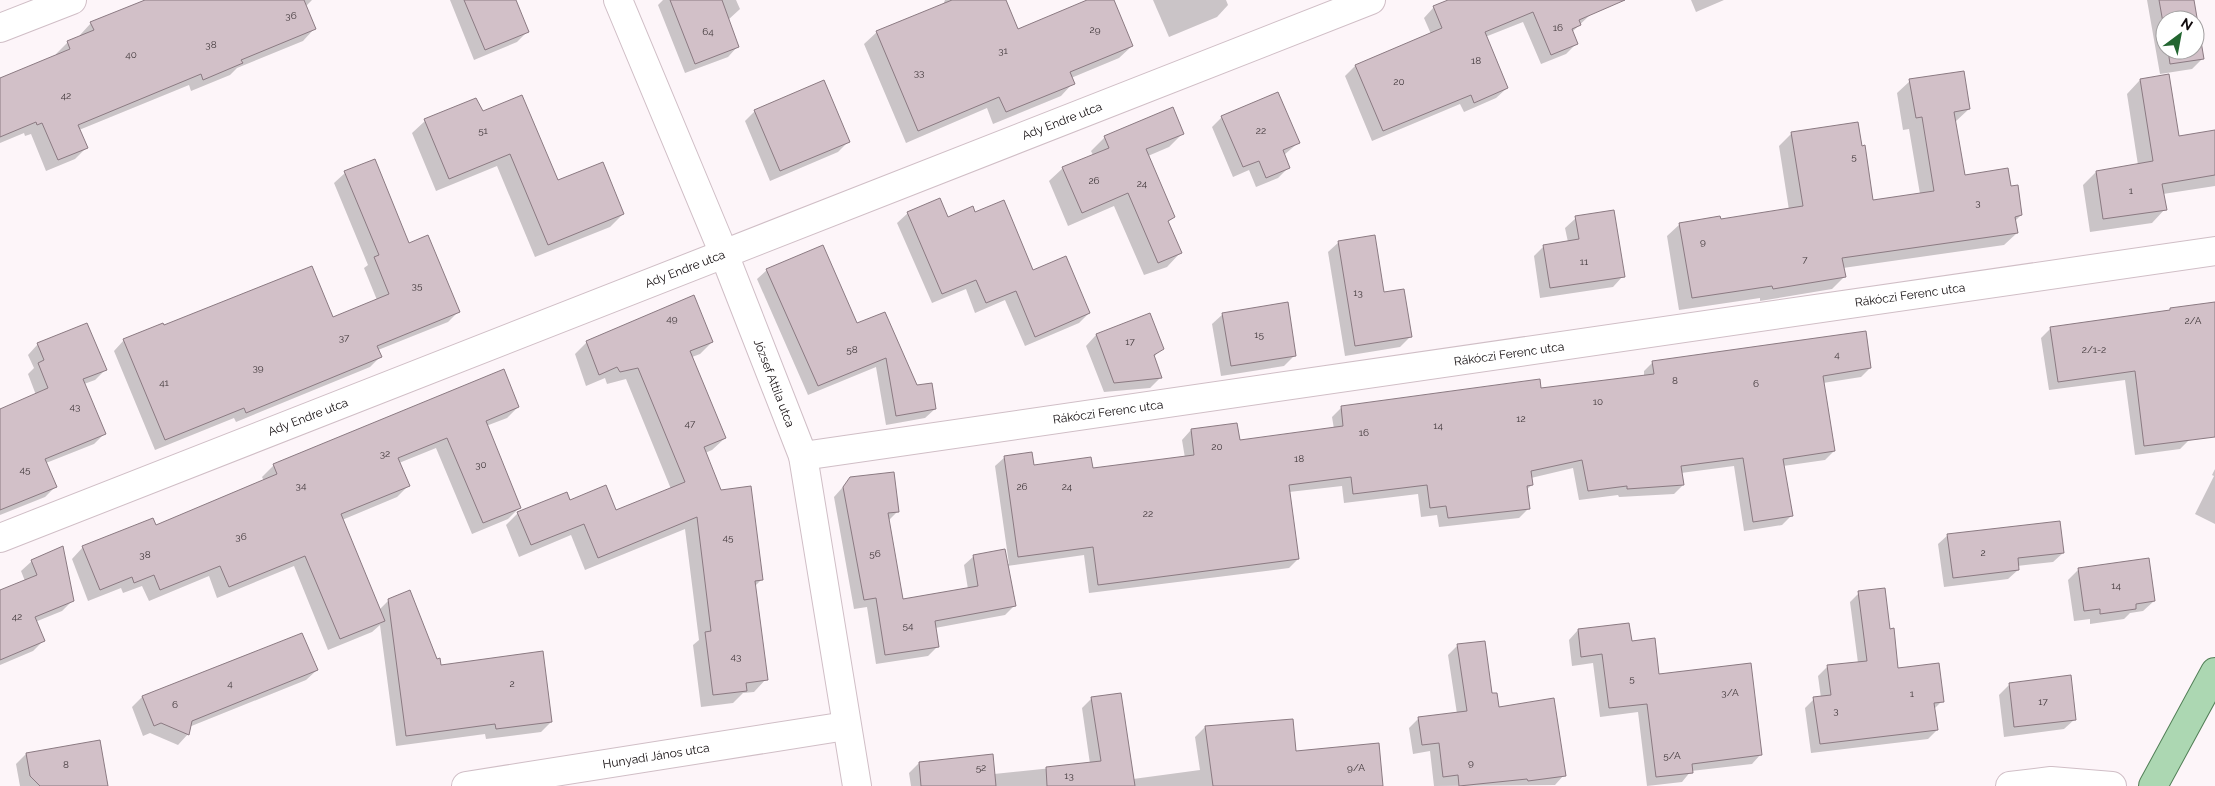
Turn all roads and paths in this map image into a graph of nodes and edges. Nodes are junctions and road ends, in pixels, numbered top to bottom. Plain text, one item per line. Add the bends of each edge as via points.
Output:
1 (72, 0) edge
2 (618, 0) edge
3 (1371, 0) edge
4 (0, 28) edge
5 (2215, 251) edge
6 (724, 254) junction
7 (803, 456) junction
8 (0, 538) edge
9 (2215, 672) edge
10 (846, 726) junction
11 (466, 786) edge
12 (857, 786) edge
13 (2010, 786) edge
14 (2112, 786) edge
15 (2152, 786) edge

1 - 4 street
2 - 6 street, József Attila utca
3 - 6 street, Ady Endre utca
5 - 7 street, Rákóczi Ferenc utca
6 - 7 street, József Attila utca
6 - 8 street, Ady Endre utca
7 - 10 street, József Attila utca
9 - 15 main road
10 - 11 street, Hunyadi János utca
10 - 12 street, József Attila utca
13 - 14 street via 2051,781

